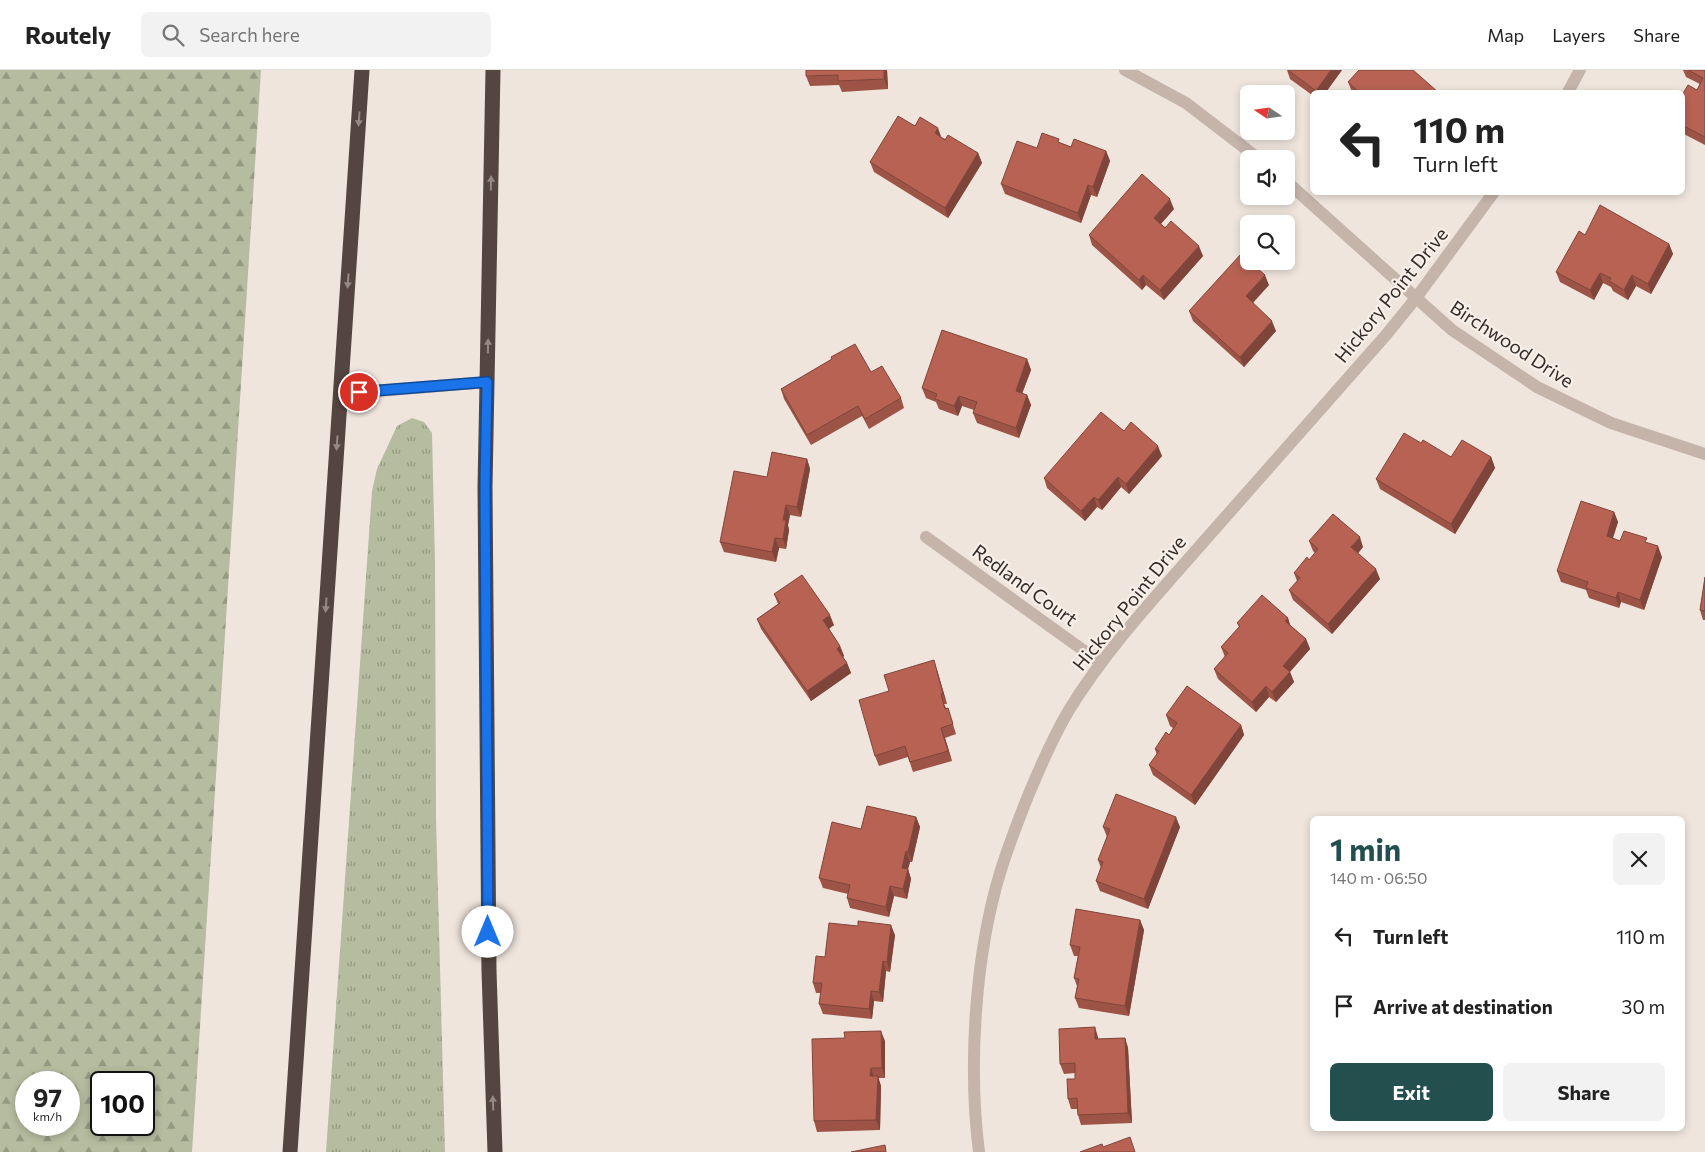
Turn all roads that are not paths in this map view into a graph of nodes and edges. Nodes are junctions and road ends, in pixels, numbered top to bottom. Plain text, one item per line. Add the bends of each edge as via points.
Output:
1 (362, 70) edge
2 (493, 70) edge
3 (1125, 70) edge
4 (1580, 70) edge
5 (1569, 90) edge
6 (1247, 150) edge
7 (1295, 189) edge
8 (1492, 195) edge
9 (1416, 298) junction
10 (487, 382) junction
11 (341, 394) junction
12 (1705, 454) edge
13 (926, 536) dead end
14 (1101, 663) junction
15 (290, 1152) edge
16 (495, 1152) edge
17 (979, 1152) edge

1 -> 11 highway
10 -> 2 highway
3 - 6 street via 1186,103
4 - 5 street
7 - 9 street, Birchwood Drive
8 - 9 street, Hickory Point Drive
9 - 12 street, Birchwood Drive via 1452,330 1536,387 1611,423
9 - 14 street, Hickory Point Drive
10 - 11 street
16 -> 10 highway via 489,961
11 -> 15 highway
13 - 14 street, Redland Court
14 - 17 street, Hickory Point Drive via 1068,713 1047,753 1022,810 998,880 977,1005 974,1065

